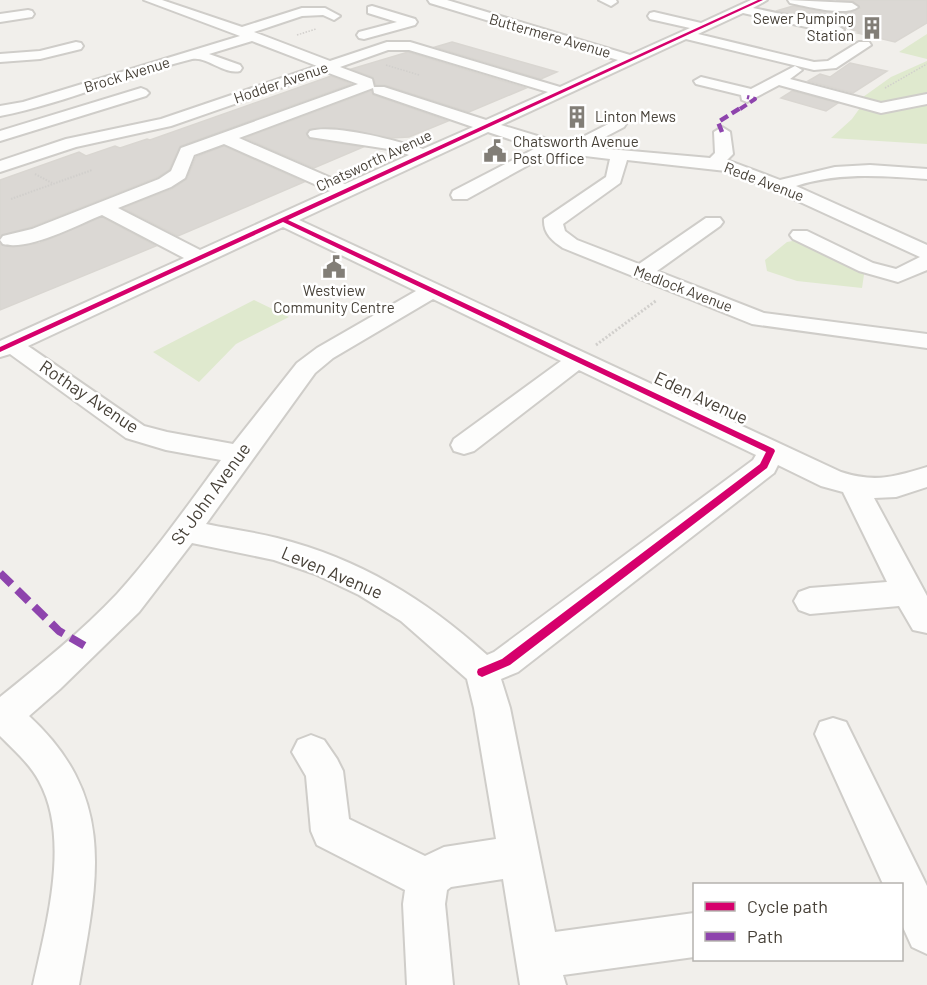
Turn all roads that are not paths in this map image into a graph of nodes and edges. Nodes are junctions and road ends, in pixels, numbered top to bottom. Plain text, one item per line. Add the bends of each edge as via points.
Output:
1 (150, 0) edge
2 (434, 0) edge
3 (761, 0) edge
4 (794, 0) edge
5 (852, 7) dead end
6 (741, 9) junction
7 (372, 10) dead end
8 (31, 14) dead end
9 (334, 16) dead end
10 (654, 16) dead end
11 (0, 18) edge
12 (702, 27) junction
13 (838, 30) dead end
14 (247, 34) junction
15 (419, 35) dead end
16 (685, 35) junction
17 (864, 45) dead end
18 (76, 46) dead end
19 (394, 46) junction
20 (196, 54) junction
21 (0, 58) edge
22 (632, 60) junction
23 (804, 64) junction
24 (328, 66) junction
25 (235, 68) dead end
26 (778, 80) junction
27 (701, 81) dead end
28 (562, 92) junction
29 (141, 93) dead end
30 (381, 94) dead end
31 (927, 99) edge
32 (0, 111) edge
33 (618, 124) dead end
34 (485, 127) junction
35 (722, 132) dead end
36 (316, 134) dead end
37 (0, 136) edge
38 (225, 138) junction
39 (550, 147) junction
40 (573, 152) junction
41 (425, 154) junction
42 (619, 155) junction
43 (715, 163) junction
44 (0, 167) edge
45 (927, 174) edge
46 (780, 186) junction
47 (345, 191) junction
48 (460, 195) dead end
49 (103, 208) junction
50 (284, 220) junction
51 (713, 222) dead end
52 (800, 235) dead end
53 (10, 240) dead end
54 (927, 253) edge
55 (200, 258) junction
56 (927, 262) edge
57 (640, 272) junction
58 (434, 290) junction
59 (927, 341) edge
60 (6, 348) edge
61 (579, 359) junction
62 (464, 445) dead end
63 (771, 451) junction
64 (240, 454) junction
65 (927, 477) edge
66 (854, 487) junction
67 (185, 531) junction
68 (908, 593) junction
69 (810, 601) dead end
70 (925, 621) dead end
71 (482, 672) junction
72 (2, 716) edge
73 (833, 734) dead end
74 (311, 752) dead end
75 (519, 856) junction
76 (427, 879) junction
77 (900, 883) edge
78 (903, 890) edge
79 (914, 915) edge
80 (693, 935) edge
81 (541, 971) edge
82 (56, 985) edge
83 (430, 985) edge

1 - 14 street
2 - 22 street, Buttermere Avenue
3 - 6 street, Chatsworth Avenue
4 - 5 street
6 - 12 street, Chatsworth Avenue
6 - 13 street
7 - 19 street via 411,22 362,36
8 - 11 street
9 - 14 street, Brock Avenue via 325,10 309,9
10 - 12 street
12 - 16 street, Chatsworth Avenue
14 - 20 street, Brock Avenue
14 - 24 street
15 - 19 street, Hodder Avenue
16 - 22 street, Chatsworth Avenue
16 - 23 street
17 - 23 street via 831,65
18 - 21 street
19 - 24 street, Hodder Avenue
19 - 28 street via 450,57
20 - 25 street
20 - 32 street, Brock Avenue
22 - 28 street, Chatsworth Avenue
23 - 26 street
24 - 38 street via 368,85
24 - 44 street, Hodder Avenue via 165,123 72,143
26 - 27 street via 750,96
26 - 31 street via 881,108
28 - 34 street, Chatsworth Avenue
29 - 37 street
30 - 34 street, Rede Avenue
33 - 40 street via 575,146
34 - 39 street, Rede Avenue
34 - 41 street, Chatsworth Avenue
35 - 43 street via 724,154
36 - 41 street
38 - 47 street
38 - 49 street via 187,152 179,174 165,183
39 - 40 street, Rede Avenue
39 - 48 street
40 - 42 street, Rede Avenue
41 - 47 street, Chatsworth Avenue
42 - 43 street, Rede Avenue
42 - 57 street, Medlock Avenue via 614,179 560,214 552,226 570,244
43 - 46 street, Rede Avenue
45 - 46 street via 845,170 803,177
46 - 54 street, Rede Avenue
47 - 50 street, Chatsworth Avenue
49 - 53 street via 38,234
49 - 55 street
50 - 55 street, Chatsworth Avenue
50 - 58 street, Eden Avenue
51 - 57 street
52 - 56 street via 866,267 898,276
55 - 60 street, Chatsworth Avenue
57 - 59 street, Medlock Avenue via 760,319
58 - 61 street, Eden Avenue
58 - 64 street, St John Avenue via 306,368
60 - 64 street, Rothay Avenue via 135,432
61 - 62 street
61 - 63 street, Eden Avenue
63 - 66 street, Eden Avenue
63 - 71 street via 764,466 506,662
64 - 67 street, St John Avenue
65 - 66 street via 890,488
66 - 68 street
67 - 71 street, Leven Avenue via 277,549 370,586 412,612
67 - 72 street, St John Avenue via 128,603 48,680
68 - 69 street
68 - 70 street
71 - 75 street
72 - 82 street via 53,768 71,807 71,904
73 - 77 street
74 - 76 street via 324,771 331,831
75 - 76 street via 444,868
75 - 81 street
76 - 83 street via 424,904
78 - 79 street
80 - 81 street

